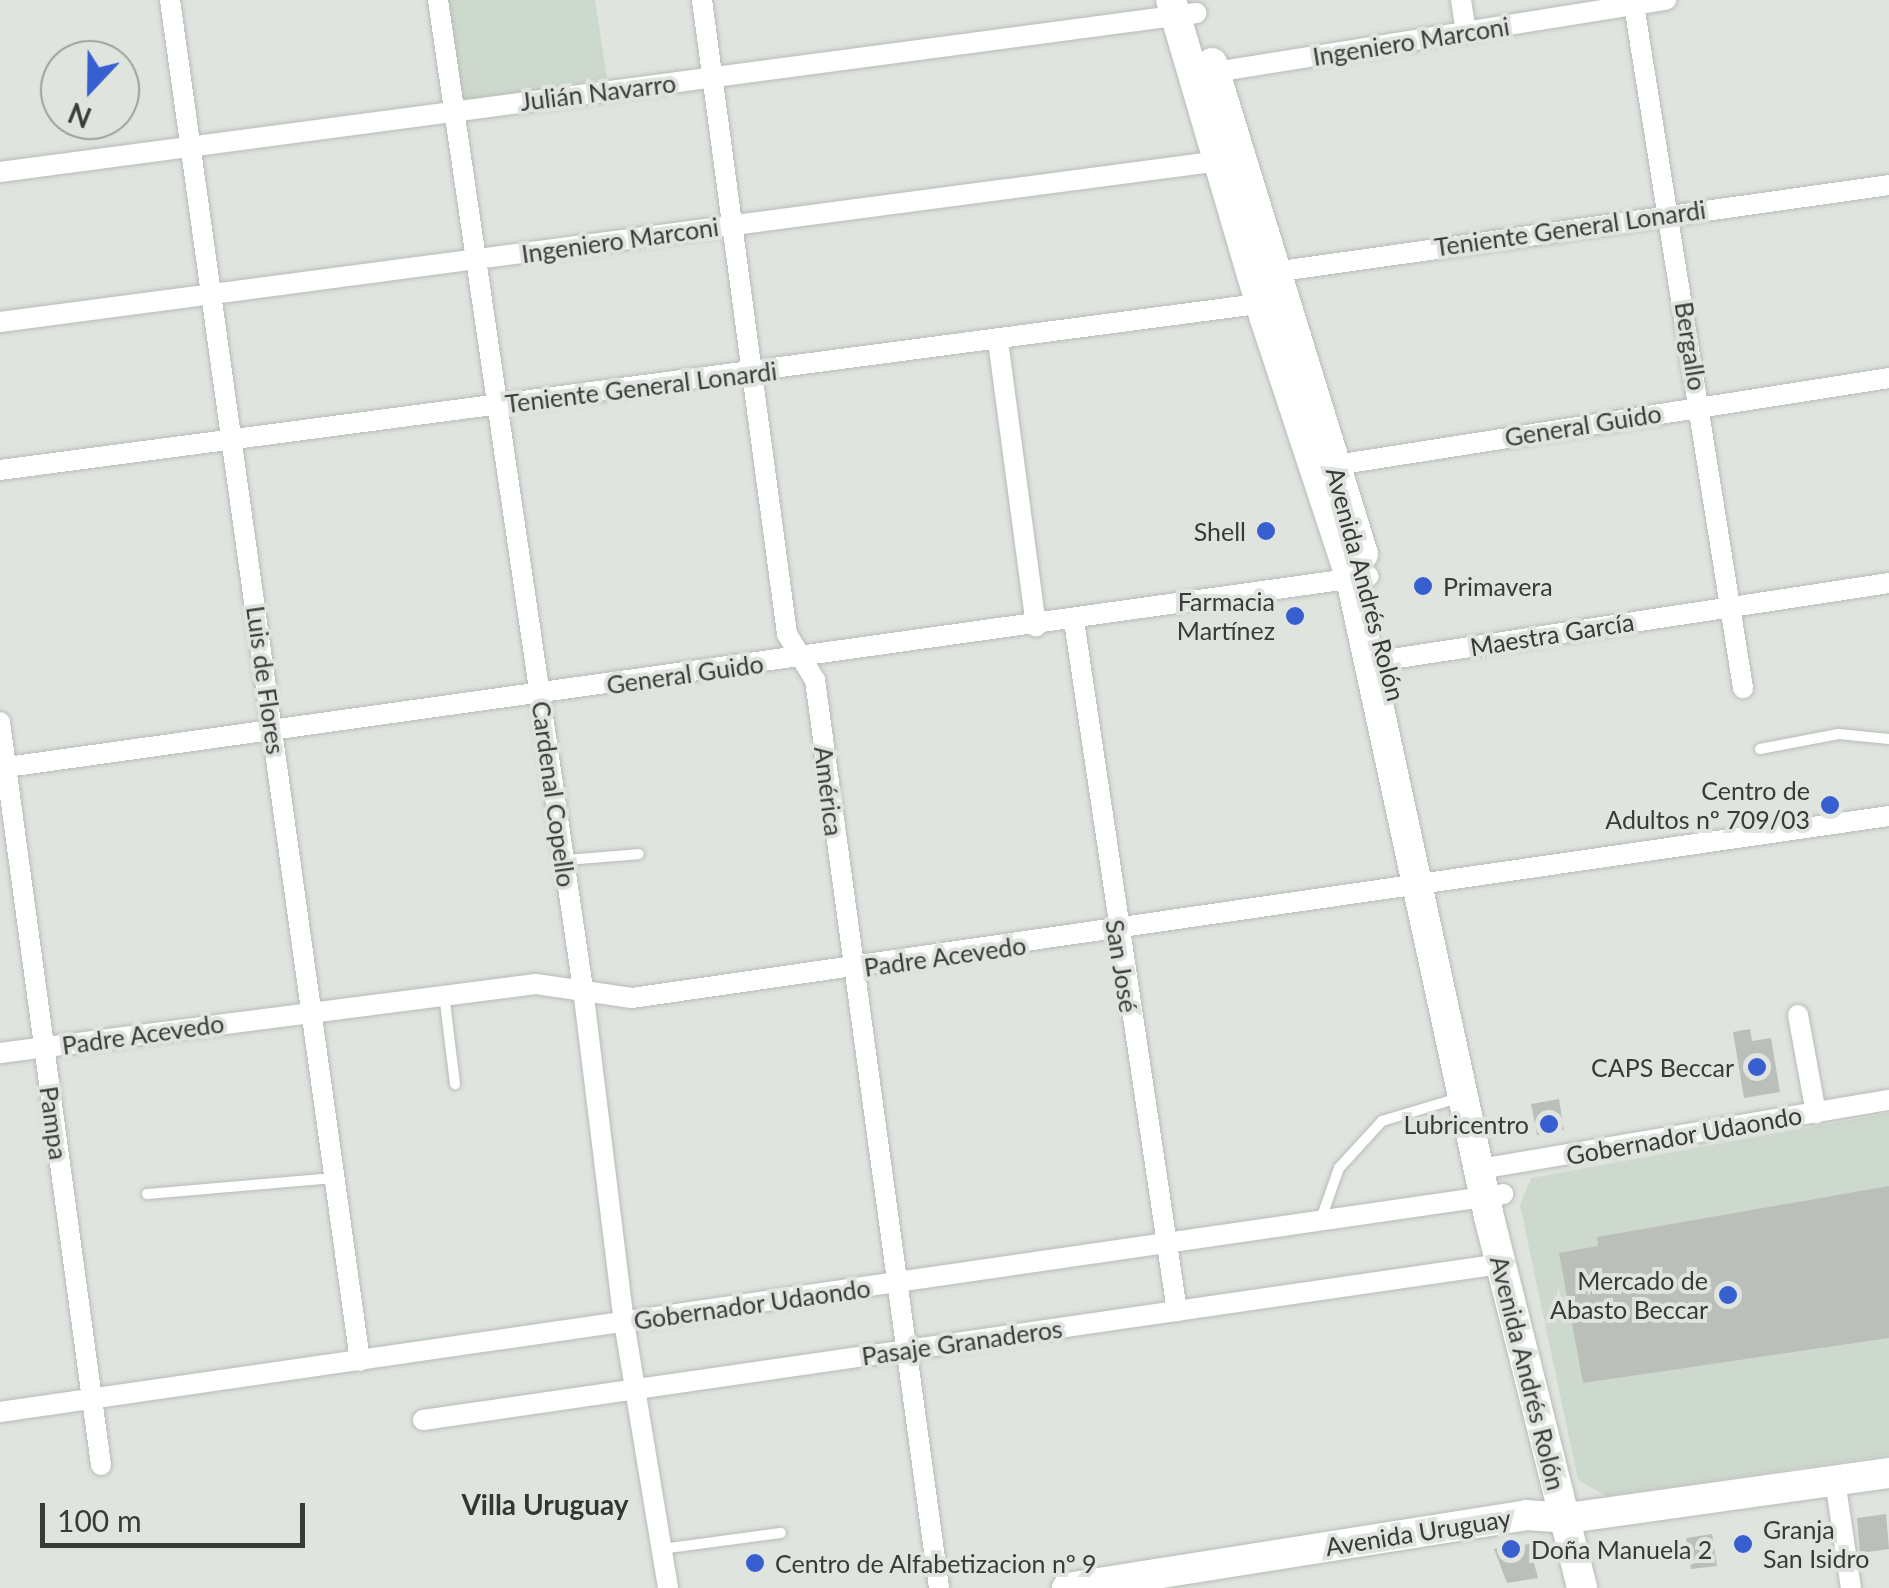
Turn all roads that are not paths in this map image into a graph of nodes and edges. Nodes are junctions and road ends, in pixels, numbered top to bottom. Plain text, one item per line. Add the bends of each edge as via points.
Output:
1 (170, 0) edge
2 (438, 0) edge
3 (702, 0) edge
4 (1461, 0) edge
5 (1666, 0) edge
6 (1634, 5) junction
7 (1184, 7) edge
8 (1466, 32) junction
9 (1214, 72) junction
10 (712, 77) junction
11 (454, 110) junction
12 (192, 146) junction
13 (1230, 160) junction
14 (0, 172) edge
15 (1889, 185) edge
16 (1670, 213) junction
17 (732, 225) junction
18 (476, 259) junction
19 (1267, 288) junction
20 (213, 294) junction
21 (0, 322) edge
22 (998, 342) junction
23 (753, 373) junction
24 (1889, 378) edge
25 (497, 404) junction
26 (1700, 406) junction
27 (232, 438) junction
28 (1336, 465) junction
29 (0, 470) edge
30 (1360, 578) junction
31 (1889, 583) edge
32 (1732, 607) junction
33 (1074, 621) junction
34 (1036, 626) junction
35 (803, 658) junction
36 (1381, 660) junction
37 (1743, 688) dead end
38 (540, 694) junction
39 (0, 722) edge
40 (273, 731) junction
41 (1889, 740) edge
42 (1760, 749) dead end
43 (3, 768) edge
44 (1889, 816) edge
45 (639, 854) dead end
46 (564, 860) junction
47 (1425, 886) junction
48 (1116, 932) junction
49 (852, 969) junction
50 (583, 989) junction
51 (444, 992) junction
52 (312, 1011) junction
53 (1798, 1015) dead end
54 (44, 1047) junction
55 (0, 1053) edge
56 (456, 1084) dead end
57 (1464, 1096) junction
58 (1889, 1100) edge
59 (1816, 1112) junction
60 (335, 1178) junction
61 (1491, 1181) junction
62 (147, 1194) dead end
63 (1321, 1220) junction
64 (1166, 1244) junction
65 (1500, 1264) junction
66 (895, 1284) junction
67 (1177, 1311) junction
68 (624, 1322) junction
69 (910, 1350) junction
70 (360, 1361) junction
71 (635, 1389) junction
72 (92, 1400) junction
73 (0, 1412) edge
74 (423, 1420) dead end
75 (101, 1465) dead end
76 (1889, 1473) edge
77 (1836, 1480) junction
78 (1568, 1518) junction
79 (782, 1533) dead end
80 (661, 1549) junction
81 (1197, 1578) edge
82 (668, 1588) edge
83 (940, 1588) edge
84 (1067, 1588) edge
85 (1582, 1588) edge
86 (1850, 1588) edge

1 - 12 street, Luis de Flores
2 - 11 street, Cardenal Copello
3 - 10 street, América
4 - 8 street
5 - 6 street, Ingeniero Marconi
6 - 8 street, Ingeniero Marconi
6 - 16 street, Bergallo
7 - 9 main road, Avenida Andrés Rolón
7 - 10 street, Julián Navarro
7 - 13 main road, Avenida Andrés Rolón
8 - 9 street, Ingeniero Marconi
9 - 13 main road, Avenida Andrés Rolón
10 - 11 street, Julián Navarro
10 - 17 street, América
11 - 12 street, Julián Navarro
11 - 18 street, Cardenal Copello
12 - 14 street, Julián Navarro
12 - 20 street, Luis de Flores
13 - 17 street, Ingeniero Marconi
13 - 19 main road, Avenida Andrés Rolón
15 - 16 street, Teniente General Lonardi
16 - 19 street, Teniente General Lonardi
16 - 26 street, Bergallo
17 - 18 street, Ingeniero Marconi
17 - 23 street, América
18 - 20 street, Ingeniero Marconi
18 - 25 street, Cardenal Copello
19 - 22 street, Teniente General Lonardi
19 - 28 main road, Avenida Andrés Rolón
19 - 30 main road, Avenida Andrés Rolón
20 - 21 street, Ingeniero Marconi
20 - 27 street, Luis de Flores
22 - 23 street, Teniente General Lonardi
22 - 34 street
23 - 25 street, Teniente General Lonardi
23 - 35 street, América via 787,634
24 - 26 street, General Guido
25 - 27 street, Teniente General Lonardi
25 - 38 street, Cardenal Copello
26 - 28 street, General Guido
26 - 32 street, Bergallo
27 - 29 street, Teniente General Lonardi
27 - 40 street, Luis de Flores
28 - 30 main road, Avenida Andrés Rolón
30 - 33 street, General Guido
30 - 36 main road, Avenida Andrés Rolón
31 - 32 street, Maestra García
32 - 36 street, Maestra García
32 - 37 street, Bergallo
33 - 34 street, General Guido
33 - 48 street, San José
34 - 35 street, General Guido
35 - 38 street, General Guido
35 - 49 street, América via 815,680
36 - 47 main road, Avenida Andrés Rolón
38 - 40 street, General Guido
38 - 46 street, Cardenal Copello
39 - 43 street, Pampa
40 - 43 street, General Guido
40 - 52 street, Luis de Flores
41 - 42 lane via 1839,734
43 - 54 street, Pampa
44 - 47 street, Padre Acevedo
45 - 46 lane
46 - 50 street, Cardenal Copello
47 - 48 street, Padre Acevedo
47 - 57 main road, Avenida Andrés Rolón
47 - 61 main road, Avenida Andrés Rolón
48 - 49 street, Padre Acevedo
48 - 64 street, San José
49 - 50 street, Padre Acevedo via 632,998
49 - 66 street, América
50 - 51 street, Padre Acevedo via 536,984
50 - 68 street, Cardenal Copello
51 - 52 street, Padre Acevedo
51 - 56 lane
52 - 54 street, Padre Acevedo
52 - 60 street, Luis de Flores
53 - 59 street
54 - 55 street, Padre Acevedo
54 - 72 street, Pampa
57 - 61 main road, Avenida Andrés Rolón
57 - 63 lane via 1382,1121 1339,1168
58 - 59 street, Gobernador Udaondo
59 - 61 street, Gobernador Udaondo
60 - 62 lane
60 - 70 street, Luis de Flores
61 - 63 street, Gobernador Udaondo
61 - 65 main road, Avenida Andrés Rolón
61 - 78 main road, Avenida Andrés Rolón via 1572,1483
63 - 64 street, Gobernador Udaondo
64 - 66 street, Gobernador Udaondo
64 - 67 street, San José
65 - 67 street, Pasaje Granaderos
65 - 78 main road, Avenida Andrés Rolón via 1553,1486
66 - 68 street, Gobernador Udaondo
66 - 69 street, América
67 - 69 street, Pasaje Granaderos
68 - 70 street, Gobernador Udaondo
68 - 71 street, Cardenal Copello
69 - 71 street, Pasaje Granaderos
69 - 83 street, América
70 - 72 street, Gobernador Udaondo
71 - 74 street, Pasaje Granaderos
71 - 80 street, Cardenal Copello
72 - 73 street, Gobernador Udaondo
72 - 75 street, Pampa
76 - 77 main road, Avenida Uruguay
77 - 78 main road, Avenida Uruguay
77 - 86 street
78 - 81 main road, Avenida Uruguay via 1526,1515
78 - 85 main road
79 - 80 lane
80 - 82 street, Cardenal Copello
81 - 84 main road, Avenida Uruguay

